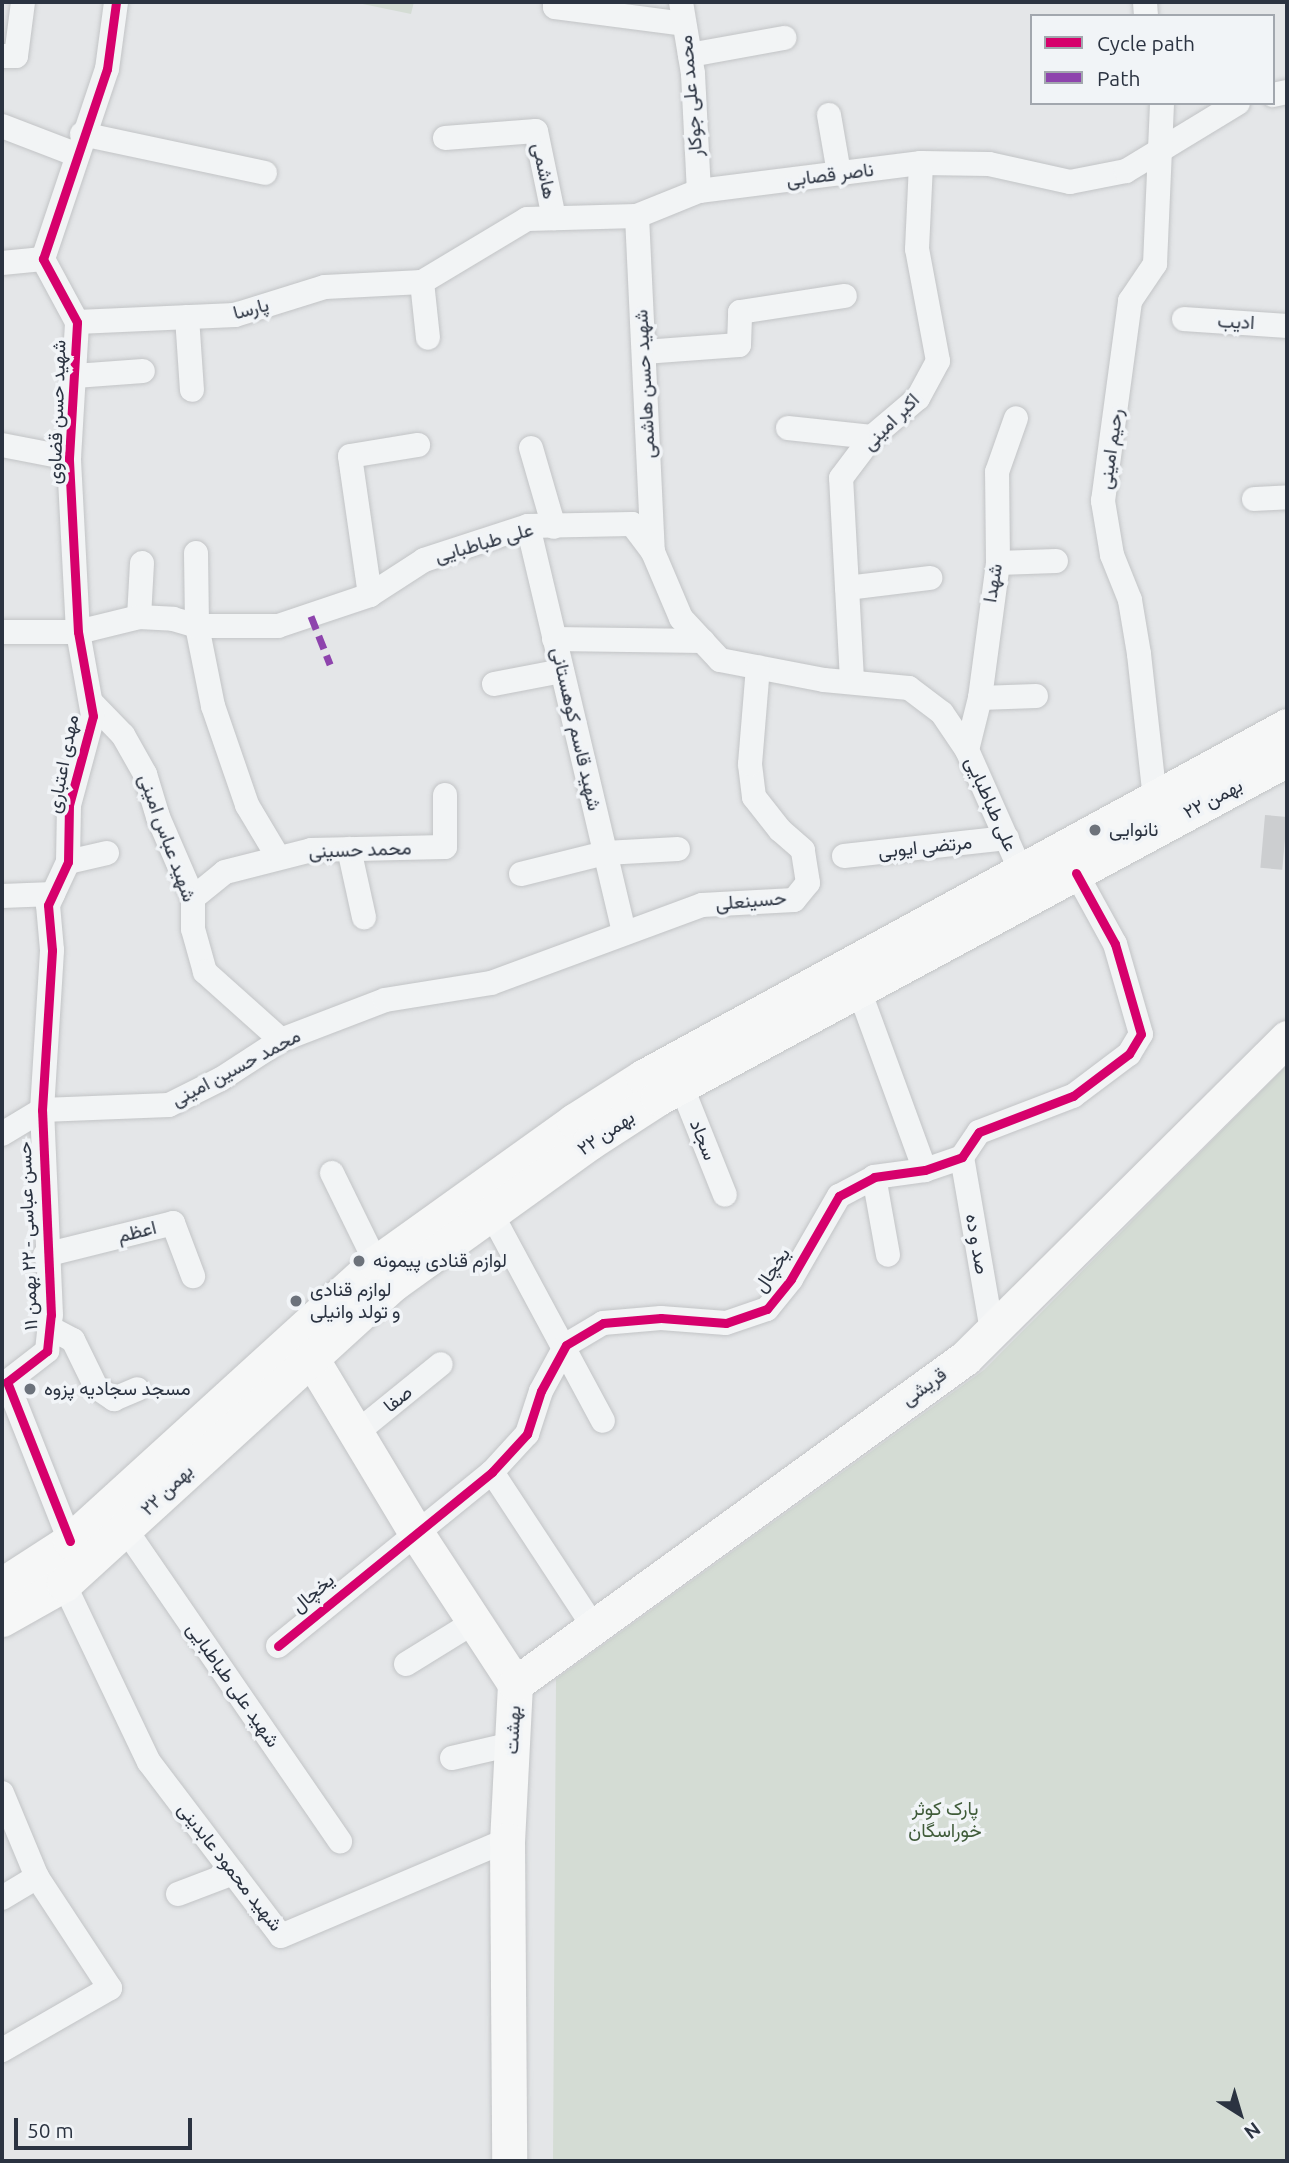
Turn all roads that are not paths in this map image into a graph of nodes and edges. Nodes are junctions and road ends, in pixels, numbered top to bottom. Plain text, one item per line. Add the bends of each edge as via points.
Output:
1 (23, 2) edge
2 (116, 2) edge
3 (555, 2) edge
4 (683, 13) edge
5 (784, 38) dead end
6 (690, 55) junction
7 (2, 56) edge
8 (1162, 105) edge
9 (1235, 105) edge
10 (829, 115) dead end
11 (2, 126) edge
12 (445, 138) dead end
13 (79, 144) junction
14 (1159, 151) junction
15 (921, 163) junction
16 (265, 173) dead end
17 (839, 173) junction
18 (699, 191) junction
19 (637, 216) junction
20 (554, 218) junction
21 (43, 259) junction
22 (2, 263) edge
23 (422, 282) junction
24 (845, 296) dead end
25 (187, 317) junction
26 (1184, 319) dead end
27 (77, 322) junction
28 (1287, 326) edge
29 (428, 338) dead end
30 (644, 352) junction
31 (143, 371) dead end
32 (75, 376) junction
33 (192, 390) dead end
34 (1016, 418) dead end
35 (788, 428) dead end
36 (872, 437) junction
37 (2, 445) edge
38 (418, 445) dead end
39 (531, 448) dead end
40 (69, 458) junction
41 (1287, 497) edge
42 (1254, 499) dead end
43 (528, 526) junction
44 (554, 527) junction
45 (653, 552) junction
46 (196, 553) dead end
47 (1056, 561) dead end
48 (142, 563) dead end
49 (998, 563) junction
50 (930, 578) dead end
51 (847, 588) junction
52 (370, 596) junction
53 (139, 617) junction
54 (197, 626) junction
55 (2, 632) edge
56 (78, 632) junction
57 (554, 639) junction
58 (703, 641) junction
59 (758, 667) junction
60 (562, 671) junction
61 (852, 680) junction
62 (494, 684) dead end
63 (1036, 696) dead end
64 (979, 698) junction
65 (91, 702) junction
66 (1287, 726) edge
67 (967, 750) junction
68 (1287, 760) edge
69 (445, 794) dead end
70 (1155, 799) junction
71 (349, 849) junction
72 (678, 849) dead end
73 (107, 853) dead end
74 (605, 853) junction
75 (1014, 854) junction
76 (844, 856) dead end
77 (278, 857) junction
78 (68, 862) junction
79 (1076, 873) junction
80 (521, 874) dead end
81 (53, 894) junction
82 (2, 896) edge
83 (193, 898) junction
84 (364, 917) dead end
85 (624, 932) junction
86 (859, 990) junction
87 (1287, 1038) edge
88 (281, 1040) junction
89 (681, 1086) junction
90 (42, 1110) junction
91 (2, 1134) edge
92 (962, 1157) junction
93 (925, 1170) junction
94 (332, 1173) dead end
95 (522, 1175) junction
96 (874, 1177) junction
97 (725, 1195) dead end
98 (491, 1213) junction
99 (46, 1255) junction
100 (888, 1255) dead end
101 (376, 1263) junction
102 (193, 1276) dead end
103 (50, 1328) junction
104 (992, 1331) junction
105 (566, 1345) junction
106 (311, 1358) junction
107 (441, 1364) dead end
108 (5, 1383) edge
109 (136, 1388) dead end
110 (603, 1420) dead end
111 (356, 1433) junction
112 (492, 1472) junction
113 (126, 1530) junction
114 (415, 1531) junction
115 (70, 1541) junction
116 (64, 1584) junction
117 (2, 1585) edge
118 (2, 1619) edge
119 (474, 1622) junction
120 (593, 1626) junction
121 (278, 1646) dead end
122 (406, 1664) dead end
123 (515, 1684) junction
124 (512, 1744) junction
125 (452, 1758) dead end
126 (2, 1793) edge
127 (507, 1840) junction
128 (340, 1841) dead end
129 (233, 1873) junction
130 (37, 1877) junction
131 (178, 1894) dead end
132 (2, 1898) edge
133 (2, 2050) edge
134 (509, 2161) edge

1 - 7 street via 16,56
2 - 13 street via 107,69
3 - 4 street via 555,7
4 - 6 street, محمد علی جوکار
5 - 6 street
6 - 18 street, محمد علی جوکار
8 - 14 street, رحیم امینی
9 - 14 street, ناصر قصابی
10 - 17 street
11 - 13 street
12 - 20 street, هاشمی via 536,131
13 - 16 street
13 - 21 street
14 - 15 street, ناصر قصابی via 1126,171 1070,182 989,164
14 - 70 street, رحیم امینی via 1155,264 1130,301 1103,501 1139,654
15 - 17 street, ناصر قصابی
15 - 36 street, اکبر امینی via 917,249 938,361 918,398
17 - 18 street, ناصر قصابی
18 - 19 street, ناصر قصابی
19 - 20 street, ناصر قصابی
19 - 30 street, شهید حسن هاشمی
20 - 23 street, ناصر قصابی via 527,219
21 - 22 street
21 - 27 street, شهید حسن قضاوی
23 - 25 street, پارسا via 326,287 235,315
23 - 29 street
24 - 30 street via 740,312 739,345
25 - 27 street, پارسا
25 - 33 street
26 - 28 street, ادیب
27 - 32 street, شهید حسن قضاوی
30 - 45 street, شهید حسن هاشمی
31 - 32 street
32 - 40 street, شهید حسن قضاوی
34 - 49 street, شهدا via 997,472
35 - 36 street
36 - 51 street, اکبر امینی via 841,478
37 - 40 street
38 - 52 street via 350,456
39 - 44 street
40 - 56 street, شهید حسن قضاوی
41 - 42 street
43 - 44 street, علی طباطبایی
43 - 52 street, علی طباطبایی via 424,560
43 - 57 street, شهید قاسم کوهستانی
44 - 45 street, علی طباطبایی via 632,524
45 - 58 street, علی طباطبایی via 681,618
46 - 54 street
47 - 49 street
48 - 53 street
49 - 64 street, شهدا
50 - 51 street
51 - 61 street, اکبر امینی
52 - 54 street, علی طباطبایی via 278,626
53 - 54 street, علی طباطبایی
53 - 56 street, علی طباطبایی
54 - 77 street via 214,706 247,805
55 - 56 street, علی طباطبایی
56 - 65 street, مهدی اعتباری
57 - 58 street
57 - 60 street, شهید قاسم کوهستانی
58 - 59 street, علی طباطبایی via 720,660
59 - 61 street, علی طباطبایی
59 - 85 street, حسینعلی via 750,764 754,797 779,830 803,850 808,883 794,900 702,905
60 - 62 street
60 - 74 street, شهید قاسم کوهستانی
61 - 67 street, علی طباطبایی via 909,688 942,712
63 - 64 street
64 - 67 street, شهدا
65 - 78 street, مهدی اعتباری via 88,738 69,805
65 - 83 street, شهید عباس امینی via 123,734 145,774
66 - 70 main road, ۲۲ بهمن
67 - 75 street, علی طباطبایی
68 - 79 main road, ۲۲ بهمن
69 - 71 street, محمد حسینی via 445,847
70 - 75 main road, ۲۲ بهمن
71 - 77 street, محمد حسینی
71 - 84 street
72 - 74 street
73 - 78 street
74 - 80 street
74 - 85 street, شهید قاسم کوهستانی
75 - 76 street, مرتضی ایوبی
75 - 95 main road, ۲۲ بهمن via 643,1077
77 - 83 street, محمد حسینی via 225,872
78 - 81 street, مهدی اعتباری
79 - 86 main road, ۲۲ بهمن
79 - 92 street via 1115,944 1141,1034 1129,1054 1073,1096 979,1132
81 - 82 street
81 - 90 street, مهدی اعتباری via 48,905 52,950
83 - 88 street, شهید عباس امینی via 193,929 205,972
85 - 88 street, محمد حسین امینی via 491,983 385,1000
86 - 89 main road, ۲۲ بهمن
86 - 93 street
87 - 104 main road, قریشی
88 - 90 street, محمد حسین امینی via 221,1079 169,1105
89 - 95 main road, ۲۲ بهمن
89 - 97 street, سجاد
90 - 91 street
90 - 99 street, حسن عباسی - ۲۲ بهمن ۱۱
92 - 93 street, یخچال
92 - 104 street, صد و ده
93 - 96 street, یخچال
94 - 101 street
95 - 98 main road, ۲۲ بهمن
95 - 101 main road, ۲۲ بهمن
96 - 100 street
96 - 105 street, یخچال via 839,1196 791,1279 767,1309 726,1323 661,1318 603,1323
98 - 105 street
98 - 106 main road, ۲۲ بهمن via 394,1283
99 - 102 street, اعظم via 173,1223
99 - 103 street, حسن عباسی - ۲۲ بهمن ۱۱
101 - 115 main road, ۲۲ بهمن
103 - 108 street, حسن عباسی - ۲۲ بهمن ۱۱ via 47,1351
103 - 109 street via 73,1340 96,1387 114,1399
104 - 120 main road, قریشی via 965,1358
105 - 110 street
105 - 112 street, یخچال via 541,1391 527,1434
106 - 111 main road, بهشت
106 - 113 main road, ۲۲ بهمن
107 - 111 street, صفا
108 - 115 street, حسن عباسی - ۲۲ بهمن ۱۱
111 - 114 main road, بهشت
112 - 114 street, یخچال
112 - 120 street
113 - 116 main road, ۲۲ بهمن
113 - 128 street, شهید علی طباطبایی
114 - 119 main road, بهشت
114 - 121 street, یخچال
115 - 117 main road, ۲۲ بهمن
116 - 118 main road, ۲۲ بهمن
116 - 129 street, شهید محمود عابدینی via 149,1762
119 - 122 street
119 - 123 main road, بهشت
120 - 123 main road, قریشی
123 - 124 main road, بهشت
124 - 125 street
124 - 127 main road, بهشت
126 - 130 street
127 - 129 street, شهید محمود عابدینی via 281,1936
127 - 134 main road, بهشت
129 - 131 street
130 - 132 street
130 - 133 street via 110,1988

